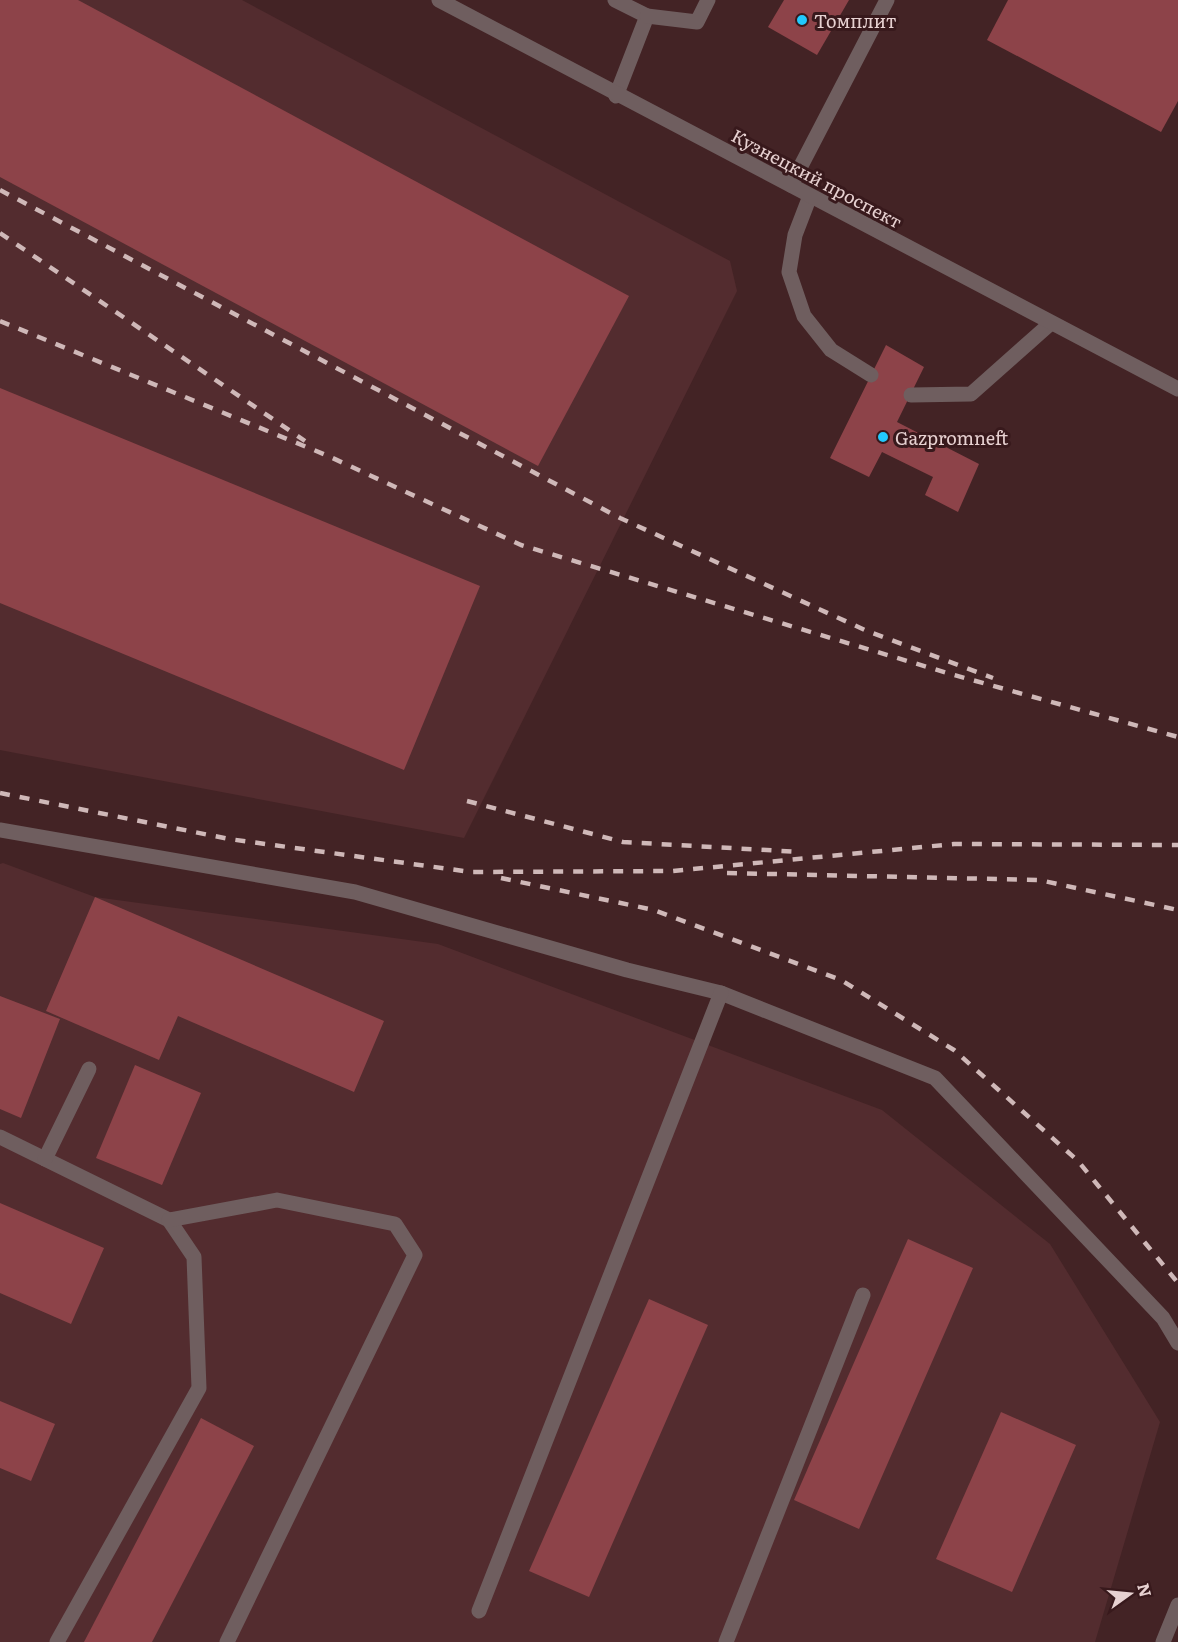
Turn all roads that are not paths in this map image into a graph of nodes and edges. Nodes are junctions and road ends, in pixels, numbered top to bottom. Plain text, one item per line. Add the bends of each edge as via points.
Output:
1 (439, 0) edge
2 (615, 0) edge
3 (708, 0) edge
4 (887, 0) edge
5 (647, 16) junction
6 (616, 96) junction
7 (791, 185) junction
8 (810, 196) junction
9 (1051, 323) junction
10 (871, 375) dead end
11 (1178, 389) edge
12 (911, 394) dead end
13 (0, 830) edge
14 (721, 993) junction
15 (89, 1069) dead end
16 (0, 1137) edge
17 (45, 1159) junction
18 (169, 1220) junction
19 (863, 1295) dead end
20 (1178, 1343) edge
21 (1178, 1605) edge
22 (479, 1611) dead end
23 (57, 1642) edge
24 (227, 1642) edge
25 (726, 1642) edge
26 (1163, 1642) edge

1 - 6 street, Кузнецкий проспект
2 - 5 street
3 - 5 street via 697,22
4 - 7 street
5 - 6 street
6 - 7 street, Кузнецкий проспект
7 - 8 street, Кузнецкий проспект
8 - 9 street, Кузнецкий проспект
8 - 10 street via 795,235 789,272 804,316 831,350
9 - 11 street, Кузнецкий проспект
9 - 12 street via 971,394
13 - 14 street via 355,892
14 - 20 street via 935,1078 1163,1318
14 - 22 street
15 - 17 street
16 - 17 street
17 - 18 street
18 - 23 street via 194,1257 199,1388
18 - 24 street via 277,1200 395,1224 415,1255
19 - 25 street
21 - 26 street

